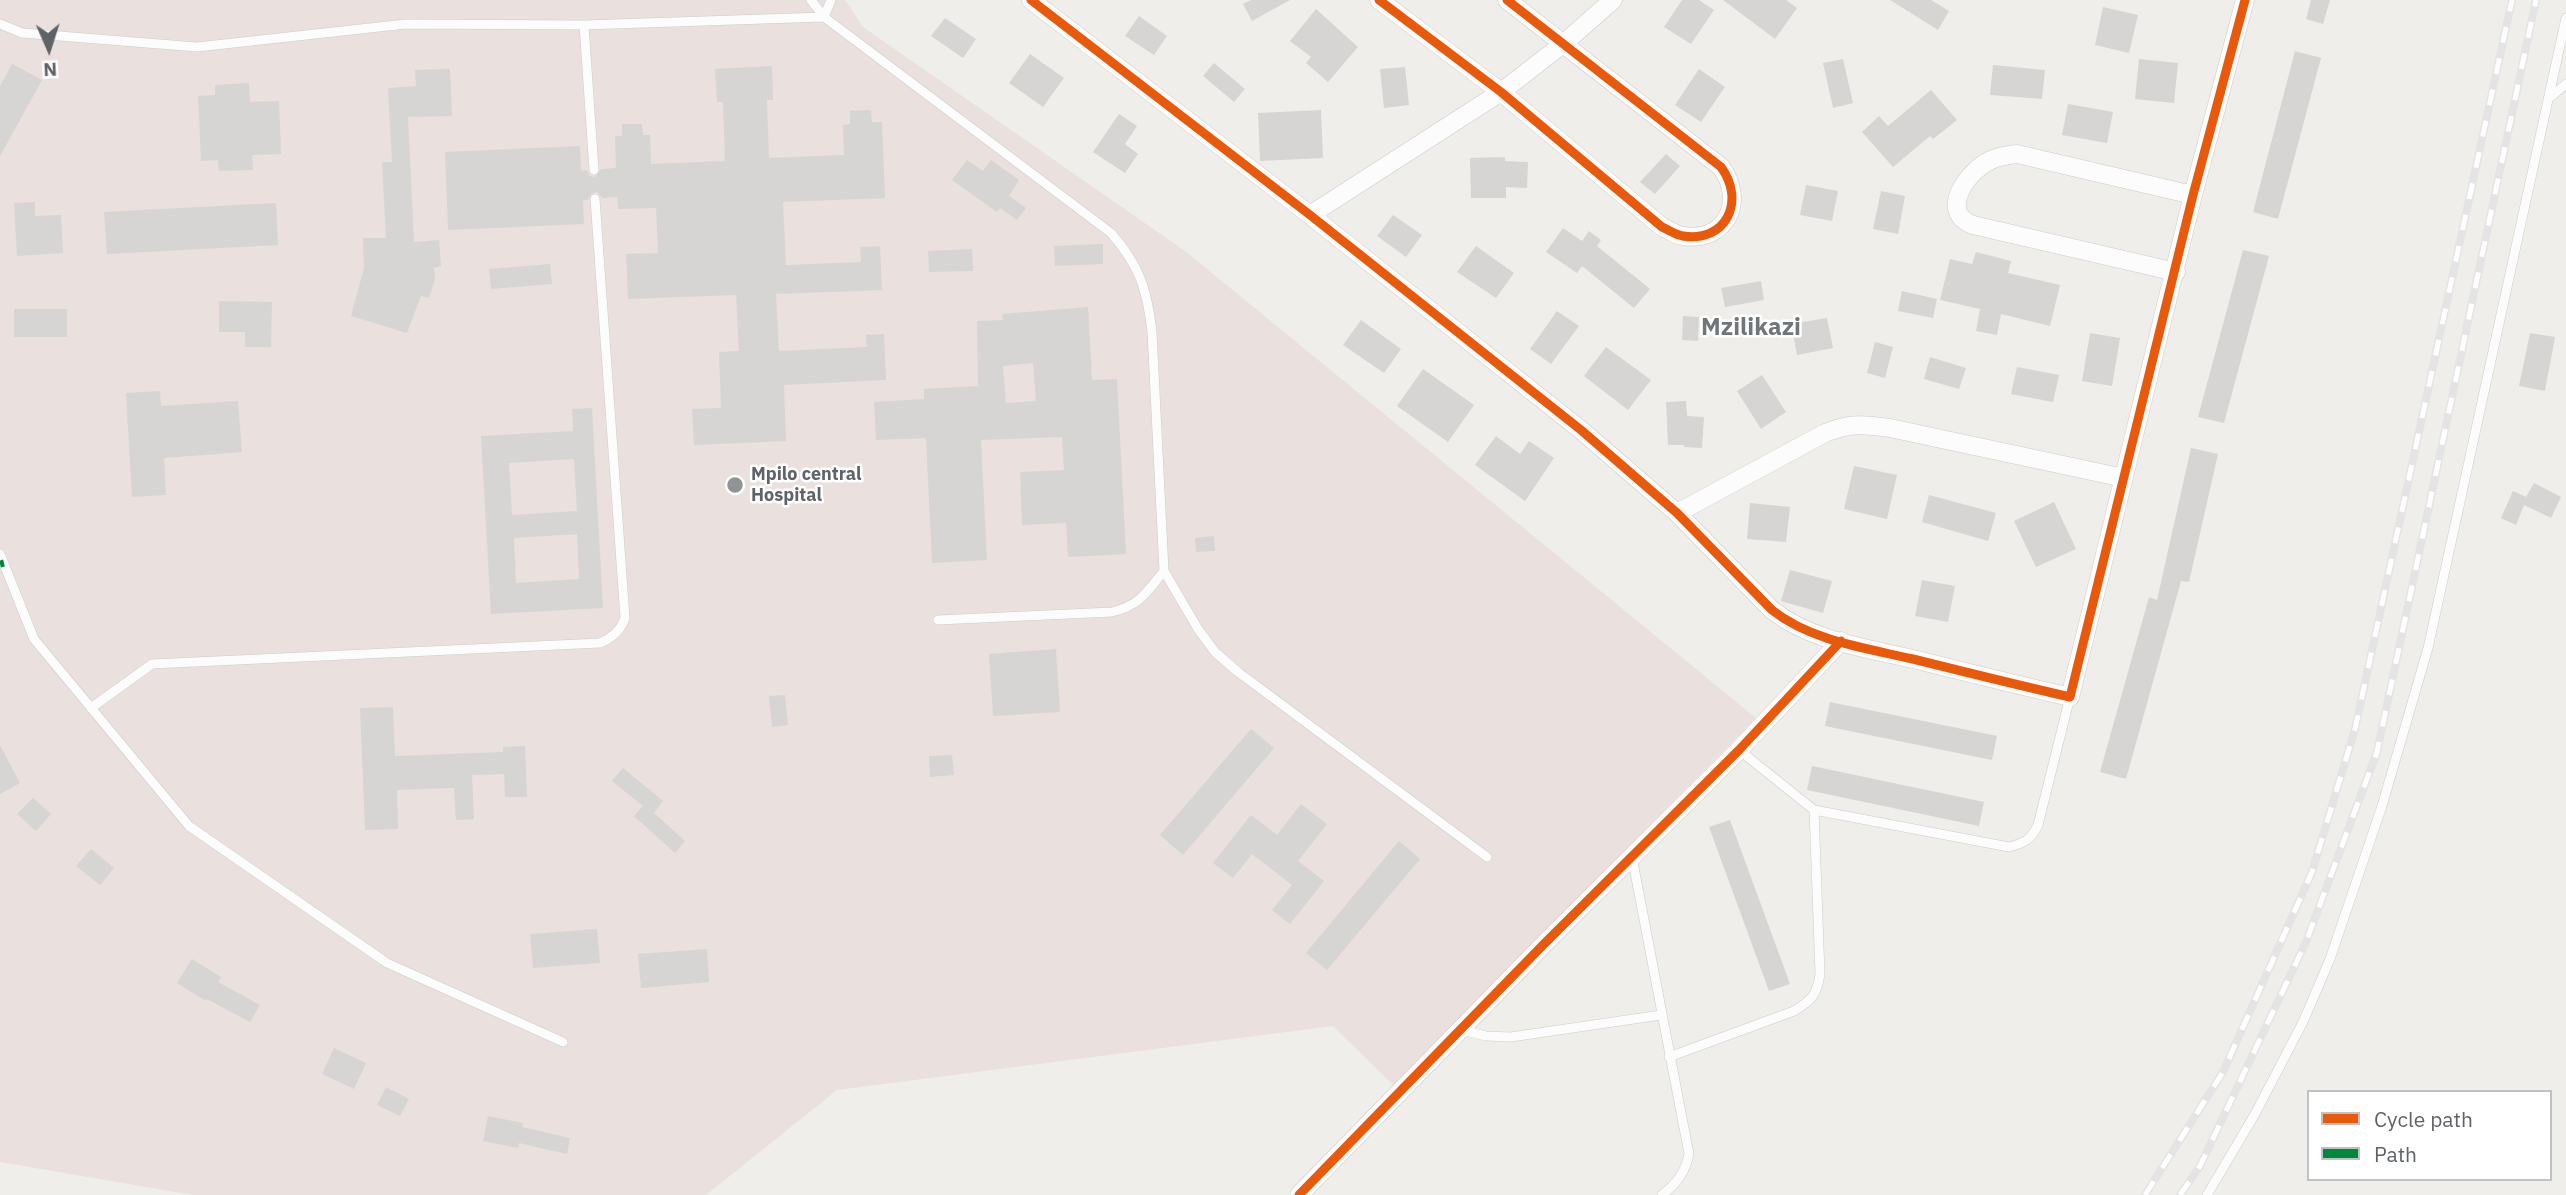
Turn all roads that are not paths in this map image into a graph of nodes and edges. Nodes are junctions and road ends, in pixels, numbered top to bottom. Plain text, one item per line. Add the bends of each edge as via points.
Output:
1 (811, 0) edge
2 (831, 0) edge
3 (1031, 0) edge
4 (1379, 0) edge
5 (1507, 0) edge
6 (1613, 0) edge
7 (2243, 0) edge
8 (824, 17) junction
9 (2566, 18) edge
10 (0, 24) edge
11 (584, 25) junction
12 (1563, 44) junction
13 (2566, 83) edge
14 (1501, 92) junction
15 (2548, 99) junction
16 (594, 170) dead end
17 (2193, 195) junction
18 (595, 199) dead end
19 (1310, 215) junction
20 (2176, 272) junction
21 (2124, 478) junction
22 (1677, 513) junction
23 (0, 554) edge
24 (1164, 571) junction
25 (938, 620) dead end
26 (1840, 641) junction
27 (2070, 697) junction
28 (91, 708) junction
29 (1739, 750) junction
30 (1814, 810) junction
31 (1487, 857) dead end
32 (1632, 858) junction
33 (1661, 1015) junction
34 (1461, 1030) junction
35 (563, 1042) dead end
36 (1669, 1057) junction
37 (1299, 1195) edge
38 (1662, 1195) edge
39 (2207, 1195) edge

1 - 8 lane
2 - 8 lane
3 - 19 street
4 - 14 street
5 - 12 street
6 - 12 street
7 - 17 street
8 - 11 lane
8 - 24 lane via 1111,233 1129,253 1148,298 1152,332
9 - 15 lane
10 - 11 lane via 22,33 197,47 406,24
11 - 16 lane
12 - 14 street
12 - 14 street via 1721,167 1734,193 1732,210 1723,222 1696,237 1680,236 1662,227
13 - 15 lane
14 - 19 street
15 - 39 lane via 2428,648 2382,806 2330,959 2303,1022
17 - 20 street
17 - 20 street via 2017,154 1980,167 1963,185 1957,200 1959,216 1973,225
18 - 28 lane via 625,618 622,627 600,643 152,664
19 - 22 street via 1581,430
20 - 21 street
21 - 22 street via 1890,428 1846,425
21 - 27 street
22 - 26 street via 1778,615 1798,628
23 - 28 lane via 34,639
24 - 25 lane via 1140,600 1112,612
24 - 31 lane via 1198,629 1238,673
26 - 27 street
26 - 29 street
27 - 30 lane via 2038,825 2024,844 2009,847
28 - 35 lane via 189,826 387,963
29 - 30 lane
29 - 32 street
30 - 36 lane via 1818,990 1794,1011
32 - 33 lane
32 - 34 street
33 - 34 lane via 1511,1037
33 - 36 lane
34 - 37 street
36 - 38 lane via 1689,1154 1681,1178

